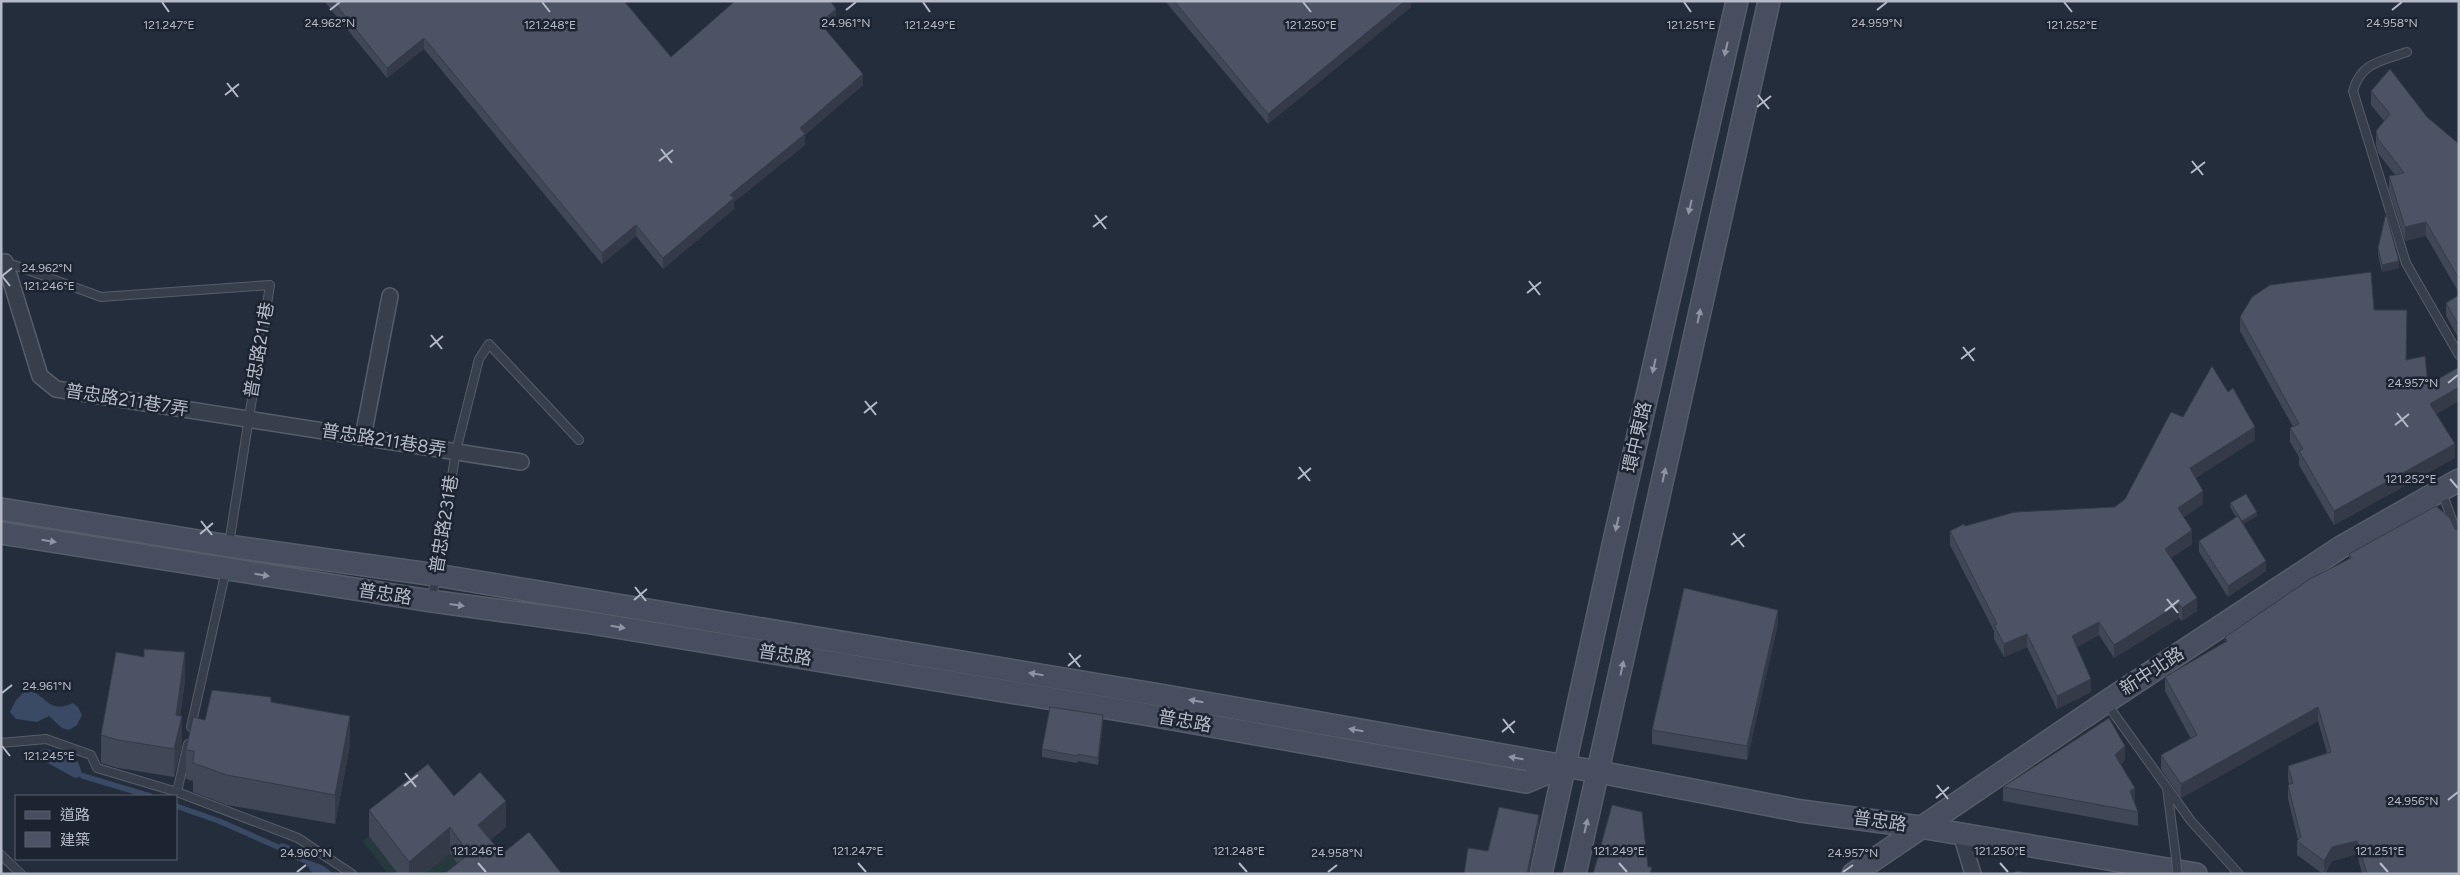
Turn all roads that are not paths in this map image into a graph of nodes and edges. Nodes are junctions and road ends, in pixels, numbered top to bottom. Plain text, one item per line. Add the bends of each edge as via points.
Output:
1 (1737, 1) edge
2 (1769, 1) edge
3 (2407, 52) dead end
4 (3, 262) edge
5 (390, 296) dead end
6 (2459, 355) edge
7 (248, 419) junction
8 (362, 437) junction
9 (579, 440) dead end
10 (456, 451) junction
11 (521, 462) dead end
12 (2450, 485) edge
13 (1, 509) edge
14 (1, 533) edge
15 (2459, 539) edge
16 (227, 558) junction
17 (436, 575) junction
18 (432, 601) junction
19 (2106, 702) junction
20 (1, 743) edge
21 (1564, 766) junction
22 (1599, 772) junction
23 (2166, 787) junction
24 (177, 792) junction
25 (1920, 827) junction
26 (1961, 834) junction
27 (1, 855) edge
28 (2184, 873) edge
29 (21, 874) edge
30 (352, 874) edge
31 (1541, 874) edge
32 (1575, 874) edge
33 (1853, 874) edge
34 (1973, 874) edge
35 (2239, 874) edge

1 -> 21 street, 環中東路
22 -> 2 street, 環中東路
3 - 6 lane via 2365,67 2357,77 2353,91 2406,263
4 - 7 street, 普忠路211巷7弄 via 40,376 56,389
4 - 7 lane, 普忠路211巷 via 102,297 270,285
5 - 8 street
7 - 8 street, 普忠路211巷8弄
7 - 16 lane, 普忠路211巷
8 - 10 street, 普忠路211巷8弄
9 - 10 lane, 普忠路231巷 via 489,344 478,359
10 - 11 street, 普忠路211巷8弄
10 - 17 lane, 普忠路231巷
12 - 15 lane
12 - 19 street, 新中北路 via 2341,547
13 - 16 street, 普忠路
14 -> 16 street, 普忠路
16 - 17 street, 普忠路
16 -> 18 street, 普忠路
16 - 24 lane, 普忠路211巷
17 - 18 lane, 普忠路231巷
21 -> 17 street, 普忠路 via 1166,696
18 -> 21 street, 普忠路 via 595,624 1026,695 1526,782
19 - 23 lane
19 - 25 street, 新中北路
20 - 24 lane via 46,740 91,755 97,768
21 - 22 street, 普忠路
21 - 31 street, 環中東路
22 - 25 street, 普忠路 via 1801,810
32 -> 22 street, 環中東路
23 - 28 lane, bridge via 2176,858
23 - 35 lane via 2191,821
24 - 30 lane via 298,838
25 - 26 street, 普忠路
25 - 33 street, 新中北路
26 - 28 street, 普忠路
26 - 34 street
27 - 29 lane

